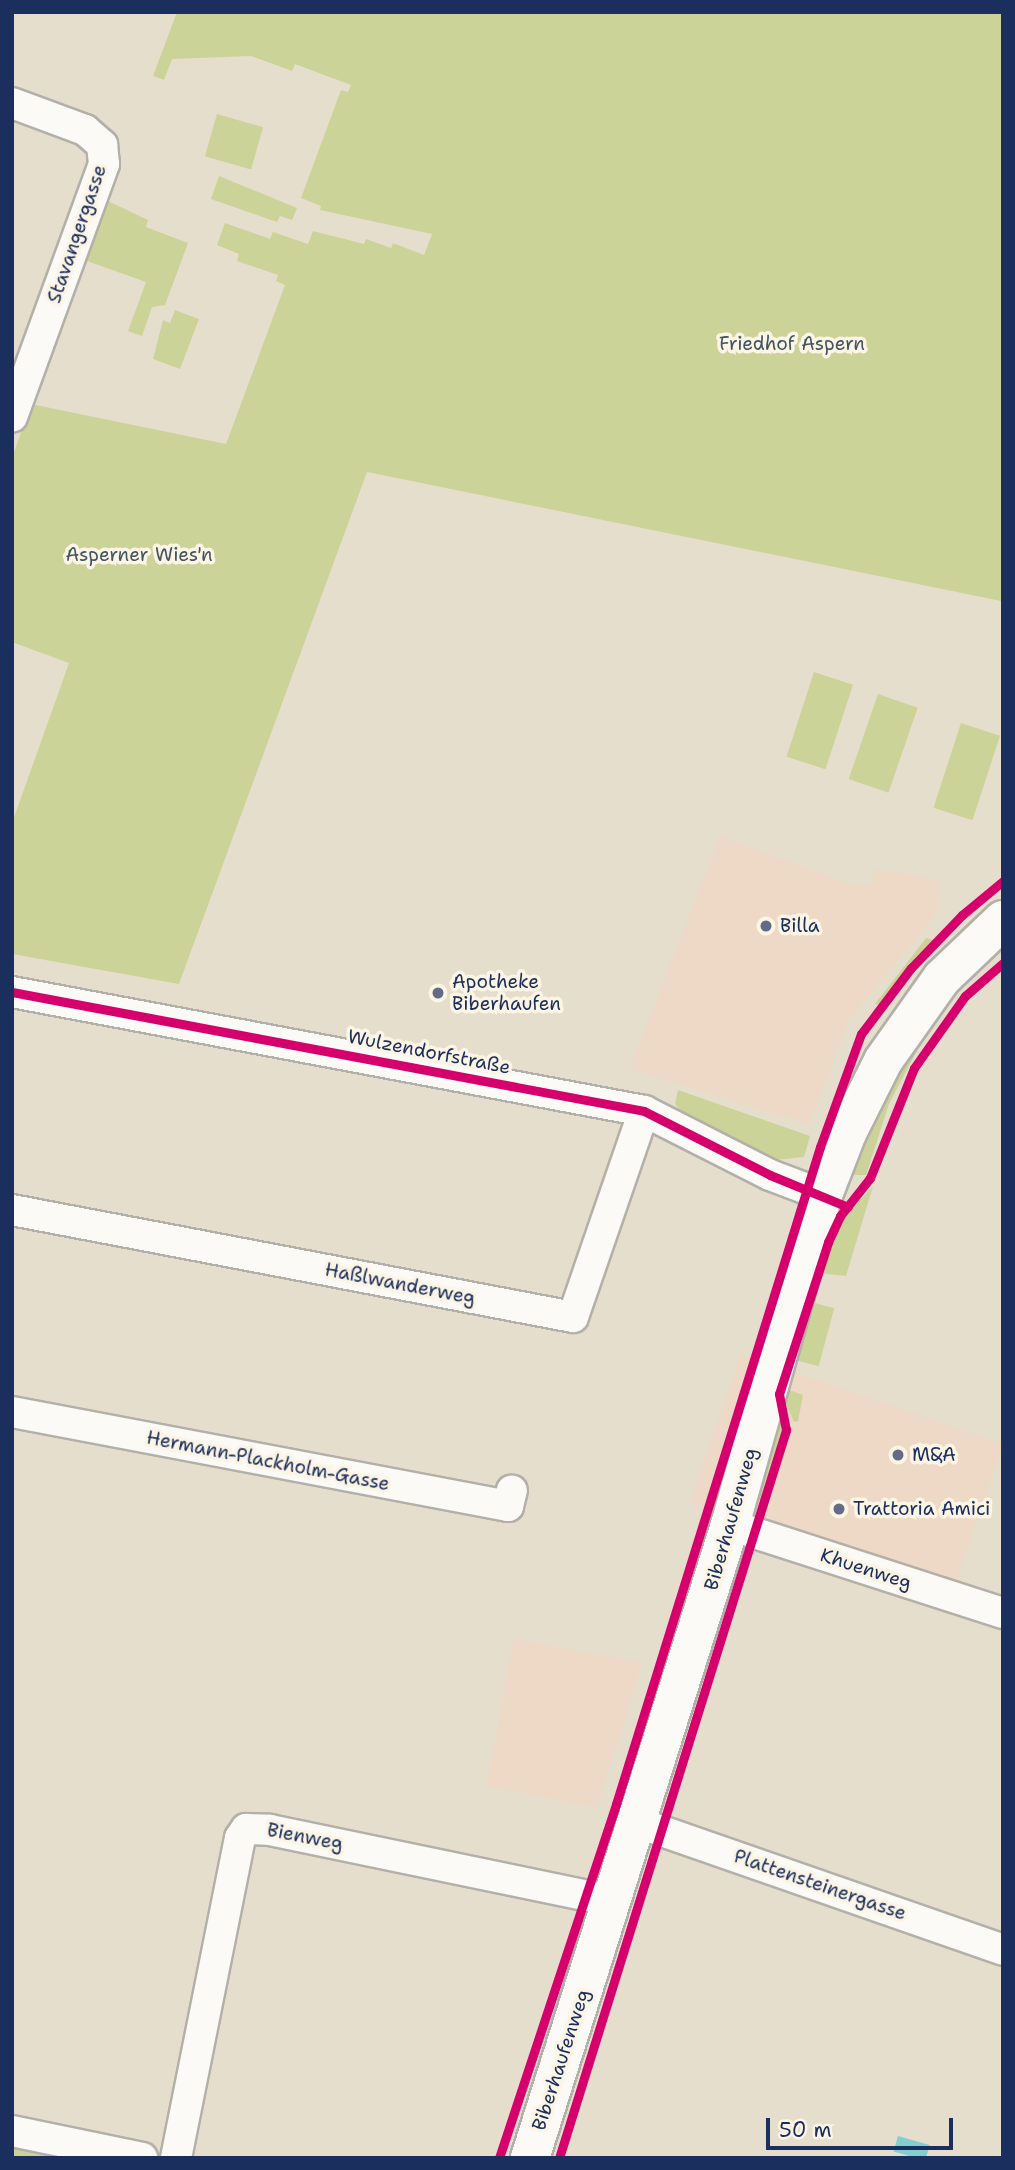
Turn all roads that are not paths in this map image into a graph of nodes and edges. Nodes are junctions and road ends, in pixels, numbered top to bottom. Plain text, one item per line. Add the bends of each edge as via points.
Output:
1 (12, 103) edge
2 (12, 417) edge
3 (1003, 920) edge
4 (12, 992) edge
5 (644, 1111) junction
6 (823, 1195) junction
7 (12, 1210) edge
8 (12, 1412) edge
9 (512, 1490) dead end
10 (730, 1525) junction
11 (1003, 1613) edge
12 (636, 1822) junction
13 (612, 1901) junction
14 (1003, 1950) edge
15 (12, 2131) edge
16 (142, 2158) edge
17 (176, 2158) edge
18 (530, 2158) edge

1 - 2 street, Stavangergasse via 85,130 102,145 104,164
3 - 6 main road, Biberhaufenweg via 942,978 883,1061
4 - 5 street, Wulzendorfstraße
5 - 6 street, Wulzendorfstraße via 770,1175
5 - 7 street, Haßlwanderweg via 573,1317
6 - 10 main road, Biberhaufenweg
8 - 9 street, Hermann-Plackholm-Gasse via 508,1506
10 - 11 street, Khuenweg
10 - 12 main road, Biberhaufenweg
12 - 13 main road, Biberhaufenweg
12 - 14 street, Plattensteinergasse
13 - 17 street, Bienweg via 270,1830 246,1829 240,1838
13 - 18 main road, Biberhaufenweg
15 - 16 street

